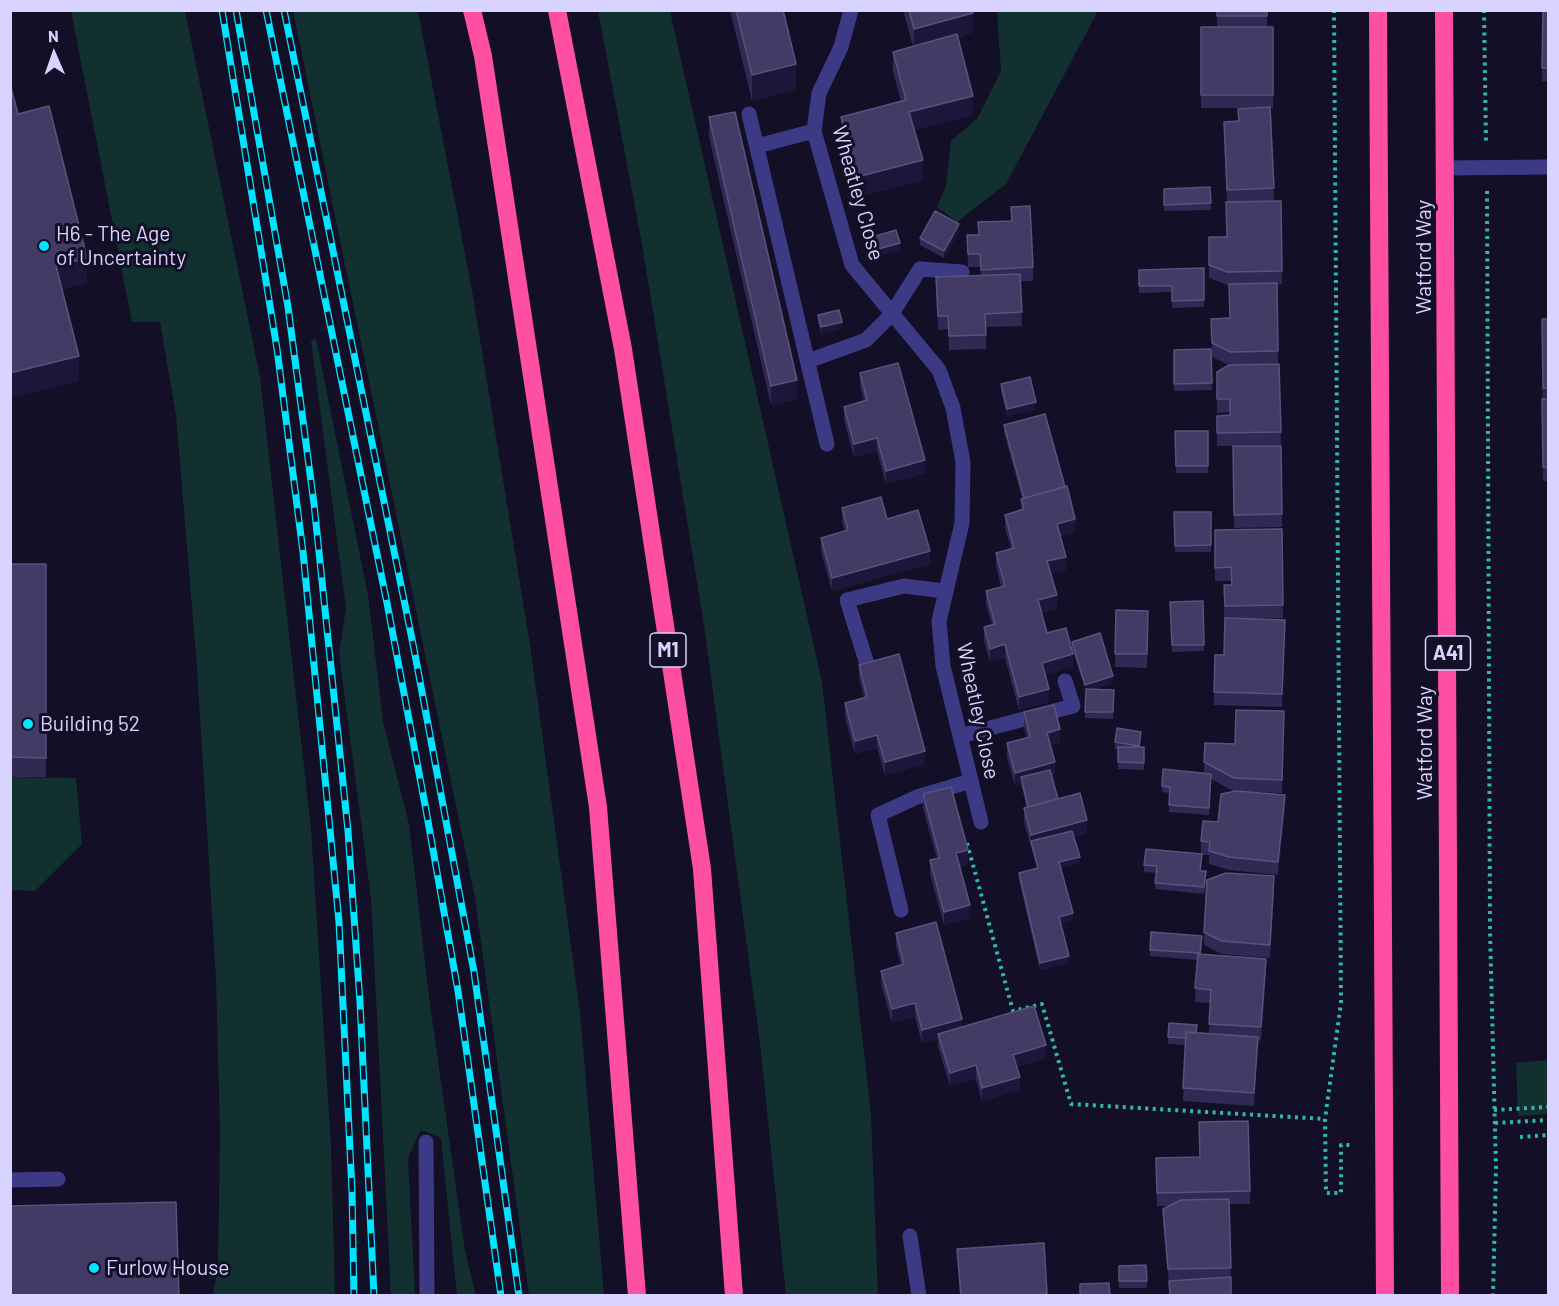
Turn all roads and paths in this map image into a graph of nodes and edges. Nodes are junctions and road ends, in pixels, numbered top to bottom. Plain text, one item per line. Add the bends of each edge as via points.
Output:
1 (472, 10) edge
2 (557, 10) edge
3 (851, 10) edge
4 (1334, 10) edge
5 (1378, 10) edge
6 (1444, 10) edge
7 (1484, 10) edge
8 (749, 114) dead end
9 (814, 131) junction
10 (758, 146) junction
11 (1548, 167) edge
12 (1446, 168) junction
13 (1487, 168) junction
14 (962, 272) dead end
15 (891, 315) junction
16 (808, 361) junction
17 (827, 444) dead end
18 (944, 591) junction
19 (867, 664) edge
20 (1065, 681) dead end
21 (960, 736) junction
22 (971, 781) junction
23 (981, 822) dead end
24 (964, 832) edge
25 (901, 910) dead end
26 (1548, 1107) edge
27 (1494, 1110) junction
28 (1325, 1119) junction
29 (1548, 1120) edge
30 (1495, 1123) junction
31 (1548, 1135) edge
32 (1520, 1137) dead end
33 (426, 1142) dead end
34 (1353, 1145) dead end
35 (58, 1179) dead end
36 (10, 1180) edge
37 (910, 1236) dead end
38 (427, 1296) edge
39 (637, 1296) edge
40 (734, 1296) edge
41 (919, 1296) edge
42 (1385, 1296) edge
43 (1450, 1296) edge
44 (1493, 1296) edge

1 - 39 highway via 483,56 598,807
2 - 40 highway, M1 via 623,349 702,869
3 - 9 street, Wheatley Close via 841,46 819,93
4 - 28 path via 1341,1004
5 - 42 highway, Watford Way
6 - 12 highway, Watford Way / A41
7 - 13 path
8 - 10 street
9 - 10 street
9 - 15 street, Wheatley Close via 852,265
10 - 16 street
11 - 13 street
12 - 13 street
12 - 43 highway, Watford Way / A41
13 - 27 path
14 - 15 street via 920,269
15 - 16 street via 866,340
15 - 18 street, Wheatley Close via 939,370 953,408 963,462 962,523
16 - 17 street
18 - 19 street via 904,586 847,600
18 - 21 street, Wheatley Close via 939,621 943,666
20 - 21 street via 1073,706
21 - 22 street, Wheatley Close
22 - 23 street, Wheatley Close
22 - 25 street via 917,797 878,816
24 - 28 path via 1013,1011 1042,1004 1071,1104
26 - 27 path
27 - 30 path
28 - 34 path via 1326,1193 1341,1193 1341,1145
29 - 30 path
30 - 44 path
31 - 32 path
33 - 38 street
35 - 36 street
37 - 41 street

